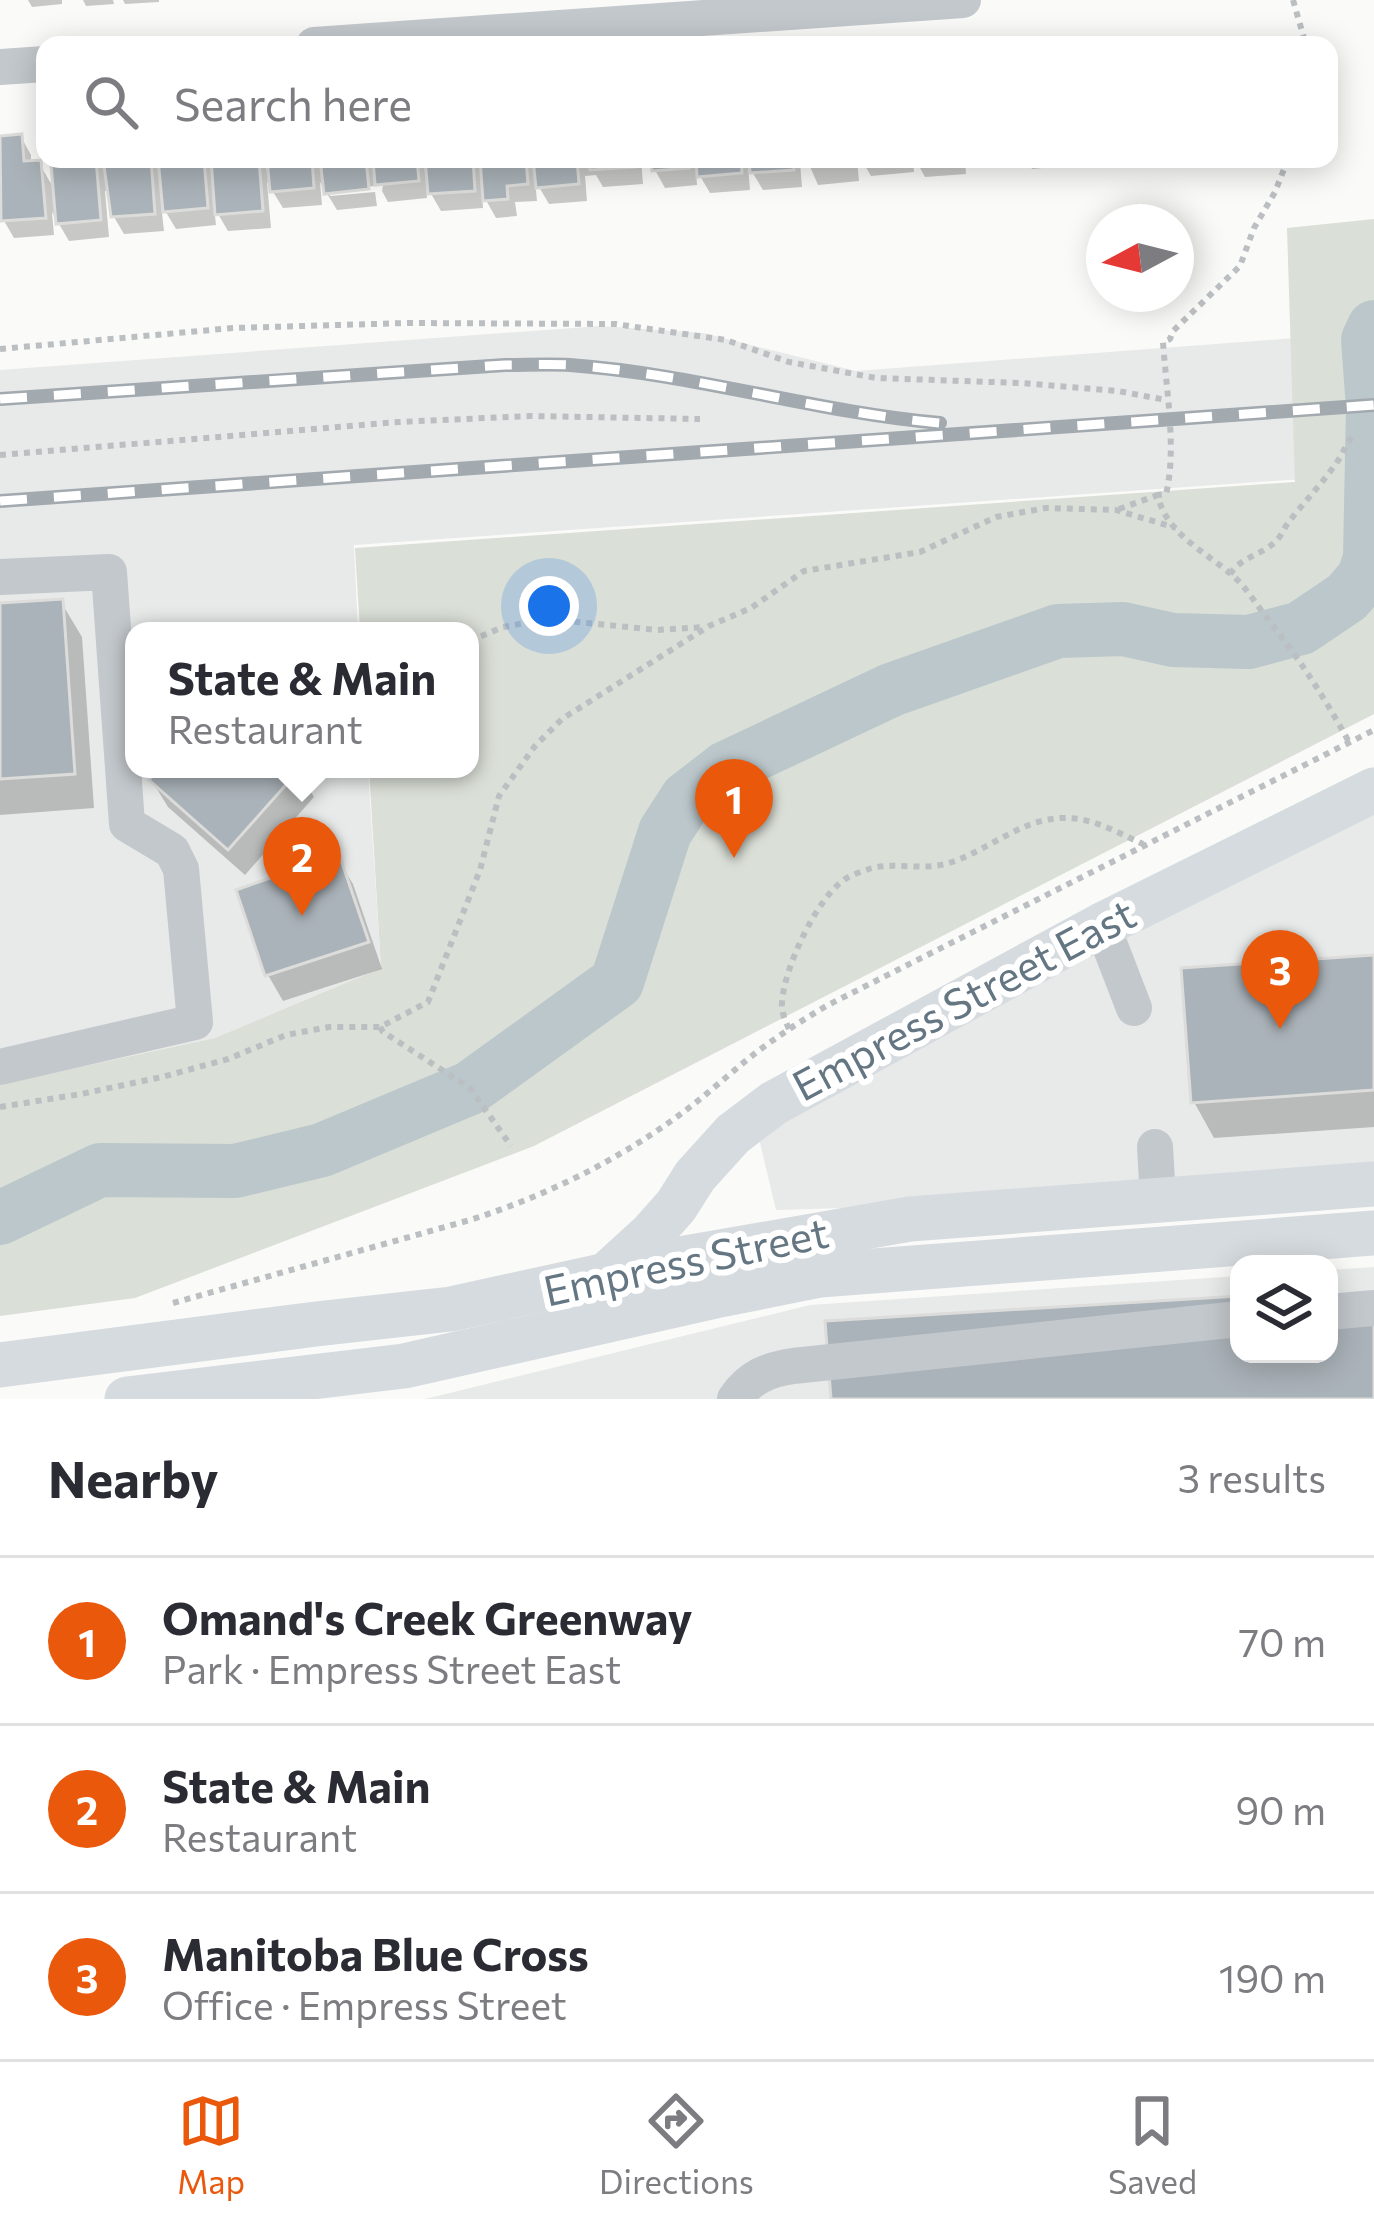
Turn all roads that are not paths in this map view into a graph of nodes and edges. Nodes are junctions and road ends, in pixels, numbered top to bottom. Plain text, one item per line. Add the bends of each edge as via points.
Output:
1 (963, 0) edge
2 (444, 36) edge
3 (36, 65) edge
4 (0, 67) edge
5 (0, 577) edge
6 (1374, 790) edge
7 (1102, 925) junction
8 (1134, 1008) dead end
9 (0, 1067) edge
10 (1155, 1147) dead end
11 (1374, 1184) edge
12 (1158, 1199) junction
13 (1374, 1233) edge
14 (604, 1277) junction
15 (1374, 1308) edge
16 (452, 1309) junction
17 (1338, 1311) edge
18 (1230, 1319) edge
19 (0, 1365) edge
20 (355, 1386) edge
21 (128, 1399) edge
22 (735, 1399) edge

1 - 2 street
3 - 4 street
5 - 9 street via 109,572 127,824 172,851 181,869 194,1022
6 - 7 main road, Empress Street East
7 - 8 street
7 - 14 main road, Empress Street East via 751,1119
10 - 12 street
11 - 12 main road, Empress Street
12 - 14 main road, Empress Street via 879,1223
13 - 20 main road, Empress Street via 820,1275
14 - 16 main road, Empress Street
15 - 17 street
16 - 19 main road, Empress Street
16 - 20 main road via 377,1341 357,1362
18 - 22 street via 768,1370
20 - 21 main road, Empress Street

